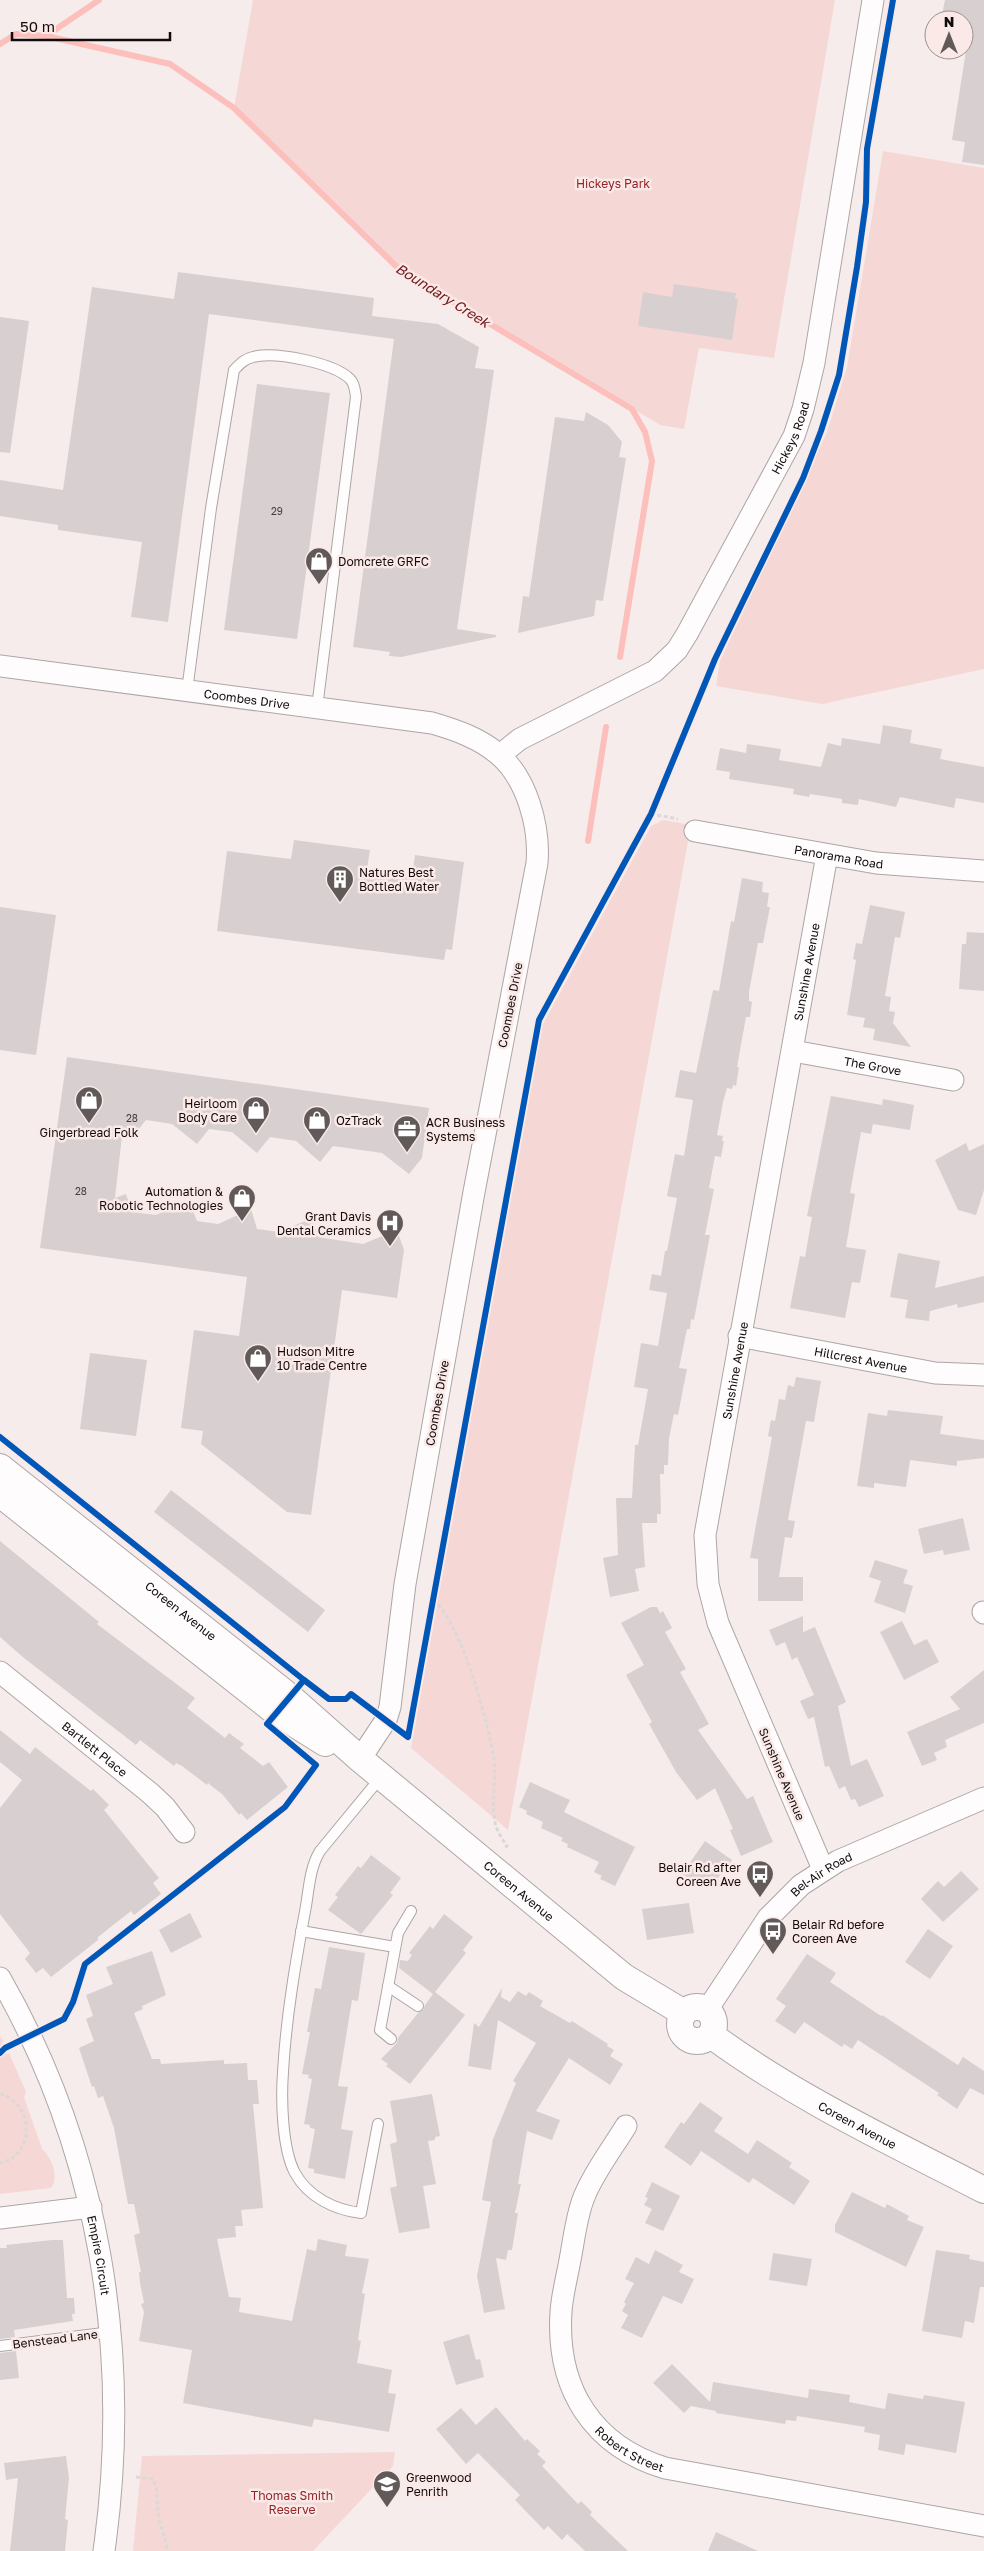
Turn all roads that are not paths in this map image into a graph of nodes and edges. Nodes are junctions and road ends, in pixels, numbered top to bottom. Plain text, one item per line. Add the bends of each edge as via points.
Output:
1 (873, 0) edge
2 (0, 666) edge
3 (187, 691) junction
4 (317, 708) junction
5 (500, 755) junction
6 (695, 831) dead end
7 (827, 855) junction
8 (984, 871) edge
9 (793, 1051) junction
10 (953, 1080) dead end
11 (739, 1336) junction
12 (984, 1374) edge
13 (0, 1467) edge
14 (0, 1494) edge
15 (0, 1672) edge
16 (360, 1759) junction
17 (381, 1777) junction
18 (984, 1798) edge
19 (184, 1832) dead end
20 (823, 1869) junction
21 (411, 1911) dead end
22 (302, 1931) junction
23 (395, 1947) junction
24 (0, 1978) edge
25 (388, 1986) junction
26 (418, 2006) dead end
27 (701, 2019) junction
28 (391, 2039) dead end
29 (378, 2124) dead end
30 (626, 2126) dead end
31 (984, 2190) edge
32 (91, 2206) junction
33 (0, 2218) edge
34 (111, 2332) junction
35 (0, 2346) edge
36 (984, 2526) edge
37 (104, 2551) edge

1 - 5 street, Hickeys Road via 814,363 803,409 786,451 671,658 655,671 520,739
2 - 3 street, Coombes Drive
3 - 4 street, Coombes Drive
3 - 4 lane via 234,370 242,361 254,356 286,358 340,371 351,380 356,397
4 - 5 street, Coombes Drive via 432,723 470,736
5 - 16 street, Coombes Drive via 524,790 531,808 538,844 537,863 474,1192 408,1565 390,1707 386,1720
6 - 7 street, Panorama Road
7 - 8 street, Panorama Road via 876,863
7 - 9 street, Sunshine Avenue
9 - 10 street, The Grove
9 - 11 street, Sunshine Avenue
11 - 12 street, Hillcrest Avenue via 935,1373
11 - 20 street, Sunshine Avenue via 707,1512 708,1584 718,1623
13 - 16 street, Coreen Avenue via 290,1697
14 - 16 street, Coreen Avenue via 277,1713 320,1741
15 - 19 street, Bartlett Place via 150,1793
16 - 17 street, Coreen Avenue
17 - 22 lane via 316,1858
17 - 27 street, Coreen Avenue via 624,1977
18 - 20 street, Bel-Air Road
20 - 27 street, Bel-Air Road via 790,1894 768,1918
21 - 23 lane via 398,1933
22 - 23 lane
22 - 29 lane via 282,2072 287,2143 294,2172 302,2183 330,2206 361,2213
23 - 25 lane
24 - 32 street, Empire Circuit via 53,2090
25 - 26 lane
25 - 28 lane via 380,2030
27 - 31 street, Coreen Avenue via 748,2062 809,2098
30 - 36 street, Robert Street via 584,2198 561,2310 562,2346 573,2388 589,2418 602,2433 628,2454 665,2468
32 - 33 street
32 - 34 street, Empire Circuit
34 - 35 lane, Benstead Lane
34 - 37 street, Empire Circuit via 115,2384 114,2455

